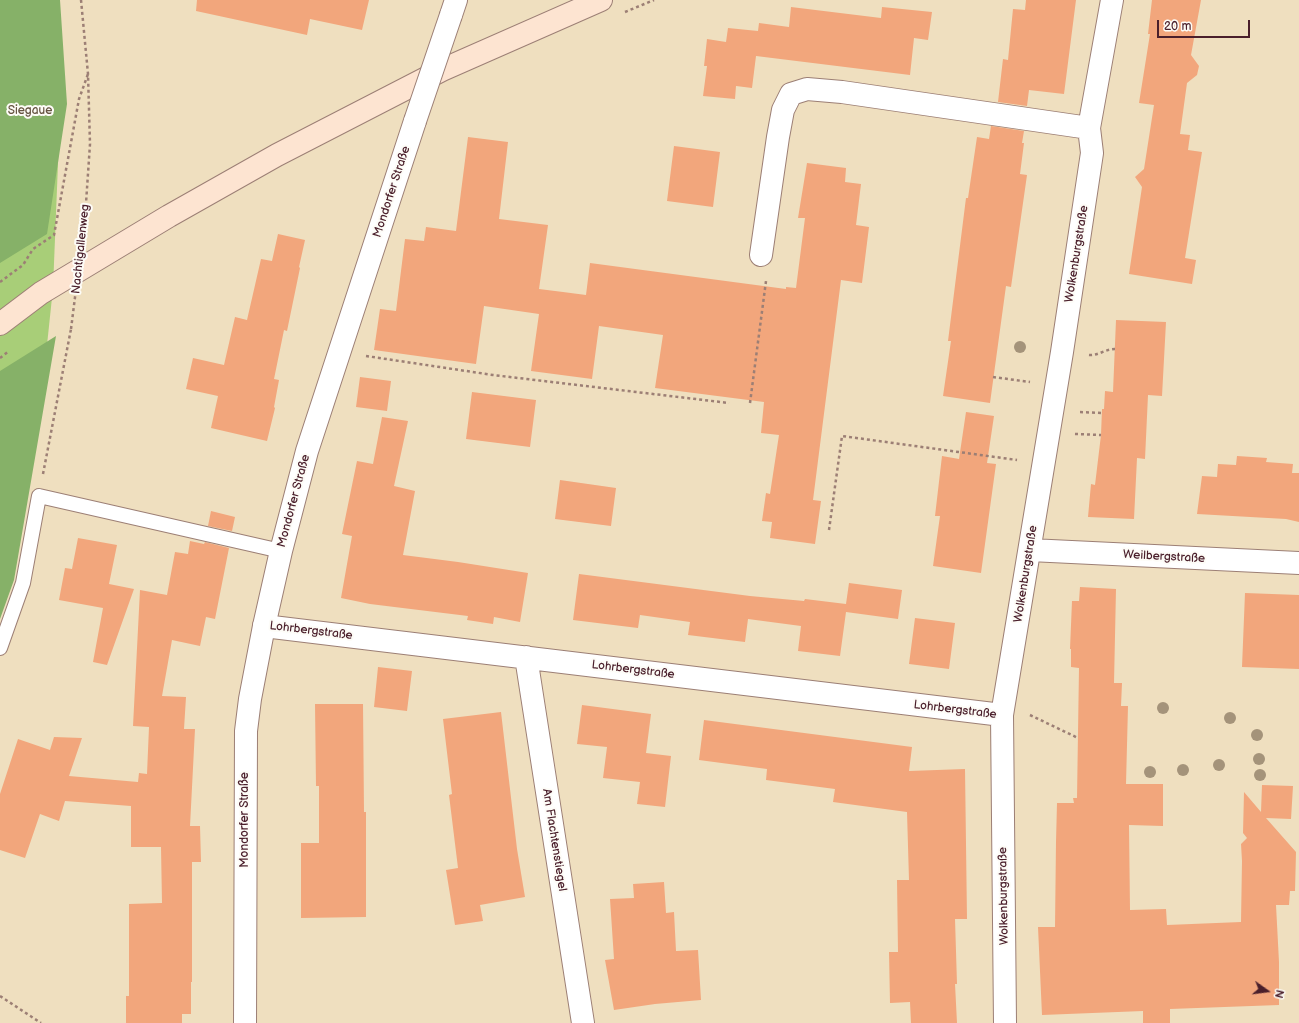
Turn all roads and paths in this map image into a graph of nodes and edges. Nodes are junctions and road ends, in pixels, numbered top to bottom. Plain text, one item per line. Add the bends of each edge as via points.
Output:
1 (81, 0) edge
2 (601, 0) edge
3 (1112, 0) edge
4 (453, 8) edge
5 (88, 74) junction
6 (1089, 128) junction
7 (761, 255) joint
8 (0, 282) edge
9 (0, 324) edge
10 (340, 351) junction
11 (993, 377) dead end
12 (1057, 386) junction
13 (729, 403) dead end
14 (750, 403) dead end
15 (1044, 464) junction
16 (39, 496) junction
17 (829, 530) dead end
18 (1030, 550) junction
19 (281, 551) junction
20 (1299, 563) edge
21 (264, 626) junction
22 (0, 648) edge
23 (526, 657) junction
24 (1003, 709) junction
25 (1078, 738) dead end
26 (0, 996) edge
27 (41, 1023) edge
28 (245, 1023) edge
29 (583, 1023) edge
30 (1005, 1023) edge

1 - 5 path, Nachtigallenweg
2 - 9 main road via 442,70 277,155 41,293
3 - 6 street, Wolkenburgstraße
4 - 10 street, Mondorfer Straße, bridge
5 - 8 path via 79,99 54,235 33,249 23,265
5 - 16 path, Nachtigallenweg, bridge via 90,144 85,218 71,329
6 - 7 street via 842,92 806,89 791,94 783,110
6 - 12 street, Wolkenburgstraße via 1092,153
7 - 14 path via 768,270
10 - 13 path via 493,374
10 - 19 street, Mondorfer Straße via 307,451
11 - 12 path
12 - 15 street, Wolkenburgstraße
15 - 17 path via 842,436
15 - 18 street, Wolkenburgstraße
16 - 19 lane
16 - 22 lane via 23,583
18 - 20 street, Weilbergstraße
18 - 24 street, Wolkenburgstraße
19 - 21 street, Mondorfer Straße
21 - 23 street, Lohrbergstraße
21 - 28 street, Mondorfer Straße via 246,731
23 - 24 street, Lohrbergstraße
23 - 29 street, Am Flachtenstiegel
24 - 25 path
24 - 30 street, Wolkenburgstraße
26 - 27 path

